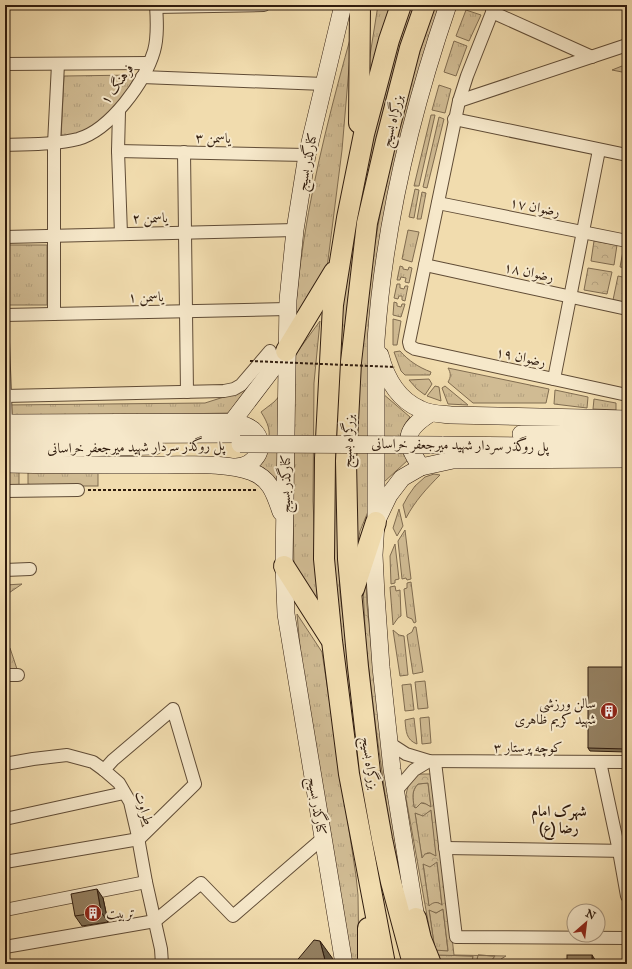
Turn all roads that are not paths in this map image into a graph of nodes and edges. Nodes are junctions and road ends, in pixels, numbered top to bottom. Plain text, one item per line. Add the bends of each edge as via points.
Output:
1 (264, 5) edge
2 (343, 5) edge
3 (360, 5) edge
4 (401, 5) edge
5 (425, 5) edge
6 (448, 5) edge
7 (156, 6) edge
8 (494, 9) edge
9 (627, 45) edge
10 (592, 57) junction
11 (149, 63) junction
12 (5, 64) edge
13 (58, 64) junction
14 (142, 77) junction
15 (324, 84) junction
16 (459, 101) junction
17 (119, 111) junction
18 (454, 119) junction
19 (54, 144) junction
20 (5, 145) edge
21 (599, 150) junction
22 (118, 151) junction
23 (184, 152) junction
24 (307, 155) junction
25 (627, 155) edge
26 (359, 157) junction
27 (438, 203) junction
28 (295, 230) junction
29 (584, 232) junction
30 (185, 233) junction
31 (121, 234) junction
32 (5, 236) edge
33 (54, 236) junction
34 (627, 241) edge
35 (340, 264) junction
36 (425, 265) junction
37 (571, 296) junction
38 (288, 309) junction
39 (627, 309) edge
40 (185, 311) junction
41 (5, 314) edge
42 (54, 314) junction
43 (376, 340) junction
44 (278, 351) junction
45 (554, 380) junction
46 (187, 392) junction
47 (627, 395) edge
48 (6, 396) edge
49 (432, 413) junction
50 (627, 419) edge
51 (6, 428) edge
52 (238, 434) junction
53 (627, 434) edge
54 (442, 439) junction
55 (627, 447) edge
56 (5, 450) edge
57 (627, 459) edge
58 (5, 464) edge
59 (236, 467) junction
60 (421, 467) junction
61 (78, 490) road end
62 (5, 491) edge
63 (376, 522) junction
64 (285, 523) junction
65 (284, 566) junction
66 (30, 569) dead end
67 (5, 570) edge
68 (351, 596) junction
69 (332, 641) junction
70 (5, 675) edge
71 (18, 675) dead end
72 (389, 743) junction
73 (432, 762) junction
74 (600, 762) junction
75 (627, 762) edge
76 (5, 764) edge
77 (104, 770) junction
78 (395, 792) junction
79 (124, 793) junction
80 (5, 819) edge
81 (323, 838) junction
82 (138, 839) junction
83 (445, 848) junction
84 (623, 851) edge
85 (5, 862) edge
86 (368, 878) junction
87 (146, 882) junction
88 (627, 896) edge
89 (5, 910) edge
90 (415, 912) joint
91 (155, 921) junction
92 (627, 938) edge
93 (5, 947) edge
94 (579, 962) edge
95 (587, 962) edge
96 (627, 963) edge
97 (161, 964) edge
98 (344, 964) edge
99 (368, 964) edge
100 (385, 964) edge
101 (414, 964) edge
102 (431, 964) edge
103 (553, 964) edge

1 - 7 street
2 - 15 main road, کنارگذر بسیج
3 - 26 highway
4 - 26 highway, بزرگراه بسیج via 388,40
5 - 68 highway, بزرگراه بسیج via 410,48 367,223 356,308 346,461
6 - 43 main road via 431,55 389,227
7 - 11 street, فرهنگ ۱ via 156,39
8 - 10 street
8 - 16 street
9 - 10 street
10 - 16 street
11 - 13 street
11 - 14 street, فرهنگ ۱
12 - 13 street
13 - 19 street
14 - 15 street
14 - 17 street, فرهنگ ۱
15 - 24 main road, کنارگذر بسیج
16 - 18 street
17 - 19 street, فرهنگ ۱ via 101,126 80,138
17 - 22 street
18 - 21 street
18 - 27 street
19 - 20 street, فرهنگ ۱
19 - 33 street
21 - 25 street
21 - 29 street
22 - 23 street, یاسمن ۳
22 - 31 street
23 - 24 street, یاسمن ۳
23 - 30 street
24 - 28 main road, کنارگذر بسیج
26 - 35 highway, بزرگراه بسیج
27 - 29 street, رضوان ۱۷
27 - 36 street
28 - 30 street, یاسمن ۲
28 - 38 main road, کنارگذر بسیج
29 - 34 street, رضوان ۱۷
29 - 37 street
30 - 31 street, یاسمن ۲
30 - 40 street
31 - 33 street, یاسمن ۲
32 - 33 street, یاسمن ۲
33 - 42 street
35 - 44 highway
35 - 69 highway, بزرگراه بسیج via 333,305 325,458 324,559
36 - 37 street, رضوان ۱۸
36 - 45 street, رضوان ۱۹ via 410,346 414,349
37 - 39 street, رضوان ۱۸
37 - 45 street
38 - 40 street, یاسمن ۱
38 - 44 main road, کنارگذر بسیج
40 - 42 street, یاسمن ۱
40 - 46 street
41 - 42 street, یاسمن ۱
41 - 48 lane
43 - 49 main road via 384,370 399,395 420,410
43 - 63 main road
44 - 46 street via 234,389
44 - 52 main road
44 - 64 main road, کنارگذر بسیج
45 - 47 street, رضوان ۱۹
46 - 48 street
48 - 51 lane
49 - 50 main road
49 - 60 main road via 418,421 409,434 409,445
51 - 52 main road, پل روگذر سردار شهید میرجعفر خراسانی
52 - 54 main road, پل روگذر سردار شهید میرجعفر خراسانی, bridge
52 - 56 main road, پل روگذر سردار شهید میرجعفر خراسانی
52 - 59 main road via 248,427 254,431 260,445 256,459 243,467
53 - 54 main road, پل روگذر سردار شهید میرجعفر خراسانی
54 - 55 main road, پل روگذر سردار شهید میرجعفر خراسانی
57 - 60 main road via 453,460
58 - 59 main road
59 - 64 main road via 253,472 266,480 273,490
60 - 63 main road via 402,478 389,495
61 - 62 street
63 - 68 highway
63 - 72 main road via 376,595
64 - 65 main road, کنارگذر بسیج
65 - 69 highway
65 - 81 main road, کنارگذر بسیج via 286,614
66 - 67 street
68 - 101 highway, بزرگراه بسیج via 370,772 382,839
69 - 86 highway, بزرگراه بسیج via 349,774
70 - 71 street
72 - 73 street via 406,754
72 - 78 main road
73 - 74 street, کوچه پرستار ۳
73 - 78 street via 414,770
73 - 83 street
74 - 75 street, کوچه پرستار ۳
74 - 84 street
76 - 77 street, طراوت via 68,755 93,762
77 - 79 street, طراوت via 119,783
77 - 82 street via 173,709 195,784
78 - 90 main road
79 - 80 street
79 - 82 street, طراوت via 130,802
81 - 91 street via 233,916 201,883
81 - 98 main road, کنارگذر بسیج
82 - 85 street
82 - 87 street, طراوت
83 - 84 street
83 - 92 street via 456,937
84 - 88 street
86 - 99 highway
86 - 100 highway
87 - 89 street
87 - 91 street, طراوت
90 - 102 highway via 421,939
91 - 93 street
91 - 97 street, طراوت
94 - 103 lane
95 - 96 lane

